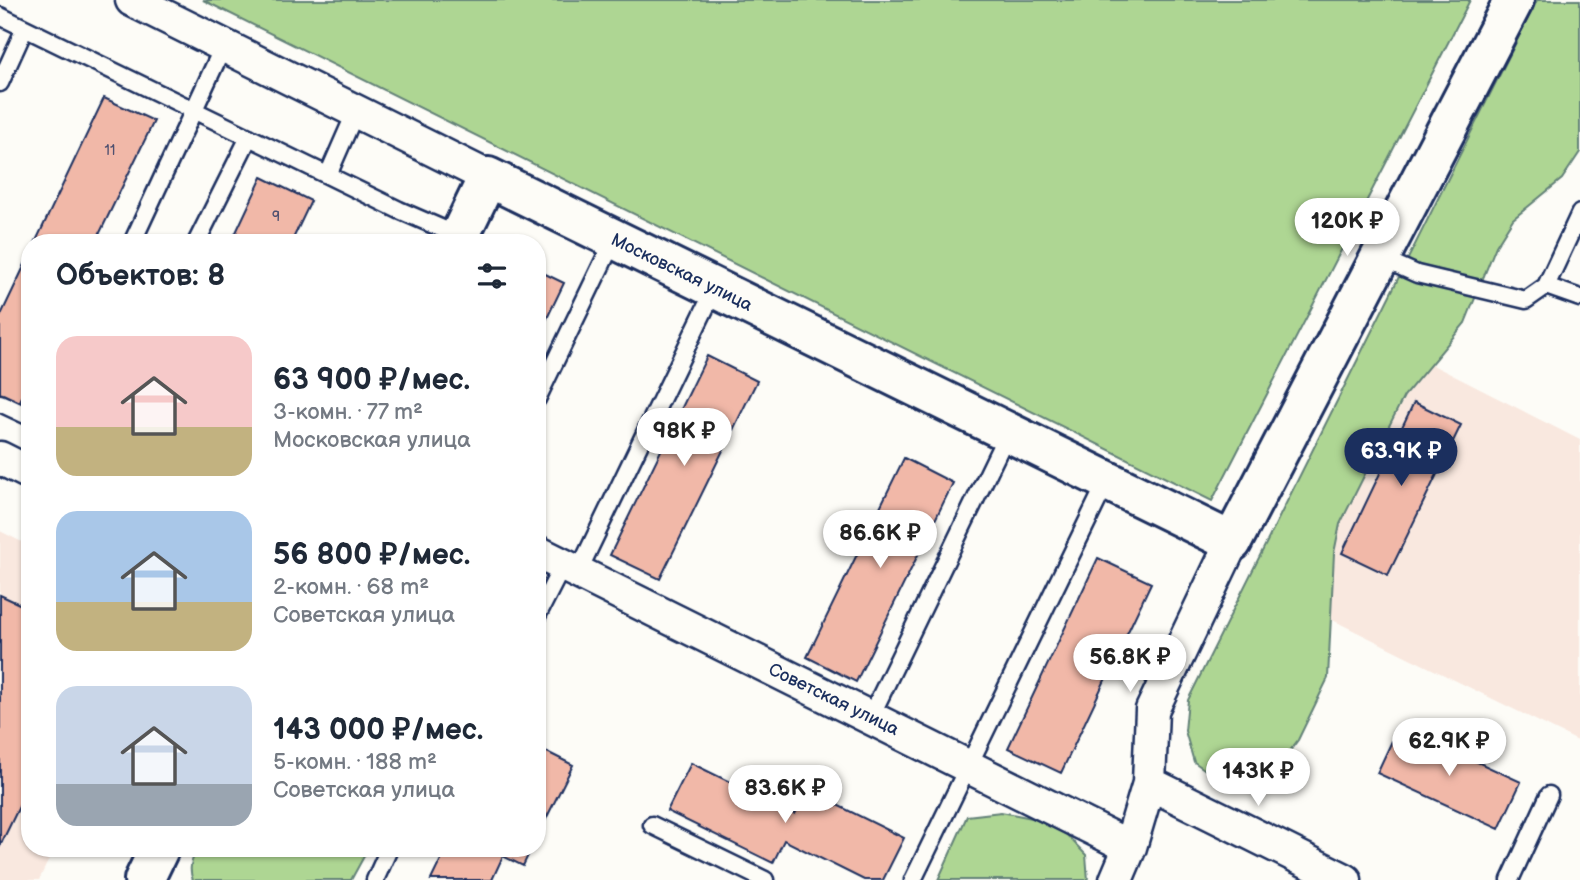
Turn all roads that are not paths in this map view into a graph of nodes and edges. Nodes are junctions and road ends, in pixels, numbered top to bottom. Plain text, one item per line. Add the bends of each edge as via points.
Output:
1 (132, 0) edge
2 (1514, 0) edge
3 (0, 16) edge
4 (25, 29) junction
5 (224, 46) junction
6 (0, 83) edge
7 (194, 110) junction
8 (356, 111) junction
9 (249, 136) junction
10 (328, 175) junction
11 (488, 177) junction
12 (1580, 213) edge
13 (136, 234) edge
14 (200, 234) edge
15 (445, 234) edge
16 (460, 234) edge
17 (614, 239) junction
18 (1381, 258) junction
19 (1546, 286) junction
20 (715, 288) junction
21 (1580, 298) edge
22 (546, 380) edge
23 (0, 402) edge
24 (21, 412) edge
25 (1007, 432) junction
26 (1107, 481) junction
27 (1233, 542) junction
28 (559, 563) edge
29 (546, 594) edge
30 (870, 718) junction
31 (968, 766) junction
32 (1149, 783) junction
33 (1549, 795) dead end
34 (652, 825) dead end
35 (1130, 847) junction
36 (155, 857) edge
37 (385, 857) edge
38 (144, 880) edge
39 (375, 880) edge
40 (765, 880) edge
41 (913, 880) edge
42 (1116, 880) edge
43 (1345, 880) edge
44 (1510, 880) edge

1 - 5 street, Московская улица
2 - 18 street
3 - 4 lane
4 - 6 lane
4 - 7 lane
5 - 7 lane
5 - 8 street, Московская улица
7 - 9 lane
7 - 13 lane
8 - 10 lane
8 - 11 street, Московская улица
9 - 10 lane
9 - 14 lane
10 - 15 lane
11 - 16 street
11 - 17 street, Московская улица
12 - 19 lane
17 - 20 street, Московская улица
17 - 22 lane
18 - 19 lane via 1418,274 1526,300
18 - 27 street
19 - 21 lane
20 - 25 street, Московская улица
20 - 28 lane
23 - 24 lane
25 - 26 street, Московская улица
25 - 30 lane
26 - 27 street, Московская улица
26 - 31 lane
27 - 32 street via 1152,710
28 - 29 lane
28 - 30 street, Советская улица
30 - 31 street, Советская улица
31 - 35 street, Советская улица
31 - 41 lane
32 - 35 street
32 - 43 street
33 - 44 lane
34 - 40 lane
35 - 42 street
36 - 38 street
37 - 39 lane

